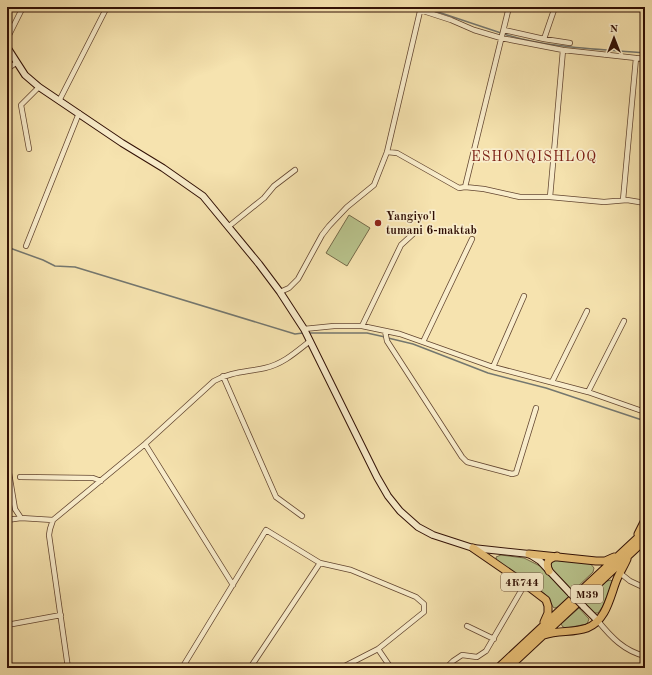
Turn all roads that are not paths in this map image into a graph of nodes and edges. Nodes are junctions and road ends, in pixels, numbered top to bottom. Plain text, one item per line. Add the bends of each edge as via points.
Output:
1 (23, 7) edge
2 (107, 7) edge
3 (411, 7) edge
4 (510, 7) edge
5 (555, 7) edge
6 (420, 9) edge
7 (504, 30) junction
8 (501, 38) junction
9 (7, 39) edge
10 (544, 39) junction
11 (570, 43) dead end
12 (7, 47) edge
13 (562, 50) junction
14 (636, 58) junction
15 (645, 59) edge
16 (16, 63) junction
17 (7, 69) edge
18 (39, 87) junction
19 (59, 101) junction
20 (79, 113) junction
21 (29, 149) dead end
22 (387, 152) junction
23 (295, 170) dead end
24 (465, 187) junction
25 (550, 198) junction
26 (623, 200) junction
27 (645, 202) edge
28 (228, 227) junction
29 (413, 234) dead end
30 (472, 238) dead end
31 (26, 246) dead end
32 (280, 292) junction
33 (524, 296) dead end
34 (587, 311) dead end
35 (624, 321) dead end
36 (362, 326) junction
37 (304, 329) junction
38 (385, 331) junction
39 (309, 339) junction
40 (423, 342) junction
41 (492, 367) junction
42 (223, 376) junction
43 (552, 382) junction
44 (588, 392) junction
45 (536, 408) dead end
46 (645, 412) edge
47 (145, 444) junction
48 (7, 461) edge
49 (20, 477) dead end
50 (101, 481) junction
51 (302, 516) dead end
52 (21, 518) junction
53 (7, 520) edge
54 (54, 520) junction
55 (645, 520) edge
56 (645, 531) edge
57 (635, 540) junction
58 (645, 540) edge
59 (473, 548) junction
60 (632, 552) junction
61 (529, 554) junction
62 (620, 554) junction
63 (557, 556) junction
64 (320, 562) junction
65 (549, 571) junction
66 (620, 573) junction
67 (525, 584) junction
68 (232, 585) junction
69 (645, 588) edge
70 (60, 615) junction
71 (598, 621) junction
72 (7, 624) edge
73 (467, 626) dead end
74 (541, 628) junction
75 (542, 636) junction
76 (494, 639) junction
77 (378, 649) junction
78 (645, 656) edge
79 (510, 664) edge
80 (7, 666) edge
81 (25, 668) edge
82 (68, 668) edge
83 (182, 668) edge
84 (250, 668) edge
85 (341, 668) edge
86 (391, 668) edge
87 (446, 668) edge
88 (498, 668) edge

1 - 9 street
2 - 19 street
3 - 6 street
4 - 7 street
5 - 10 street
6 - 8 street
6 - 22 street
7 - 8 street
7 - 10 street
8 - 13 street
8 - 24 street
10 - 11 street
12 - 16 main road
13 - 14 street
13 - 25 street
14 - 15 street
14 - 26 street
16 - 17 street
16 - 18 main road
18 - 19 main road
18 - 21 street via 21,105
19 - 20 main road
20 - 28 main road via 184,181 202,196
20 - 31 street
22 - 24 street via 397,153 453,186
22 - 32 street via 374,184 329,226 298,279 289,288
23 - 28 street
24 - 25 street via 494,190 520,197
25 - 26 street via 604,202
26 - 27 street
28 - 32 main road
29 - 36 street via 401,245
30 - 40 street
32 - 37 main road
33 - 41 street
34 - 43 street
35 - 44 street
36 - 37 street
36 - 38 street
37 - 39 main road
38 - 40 street
38 - 45 street via 387,341 467,462 516,473
39 - 42 street via 279,363
39 - 59 main road via 377,477 394,504 423,530
40 - 41 street
41 - 43 street
42 - 47 street via 214,381
42 - 51 street via 276,497
43 - 44 street
44 - 46 street
47 - 50 street
47 - 68 street
48 - 52 street via 15,509
49 - 50 street via 93,478
50 - 54 street
52 - 53 street
52 - 54 street
54 - 70 street via 49,536
55 - 57 highway
56 - 57 highway, M39
57 - 62 highway, M39
58 - 60 highway, M39
59 - 61 main road
59 - 67 highway, 4К744
60 - 66 highway
60 - 75 highway, M39
61 - 63 highway, 4К744
61 - 65 main road
62 - 63 highway, 4К744 via 605,561 585,561
62 - 74 highway, M39
63 - 65 highway via 547,563
64 - 68 street via 266,530
64 - 77 street via 351,570 416,596 424,604 424,612
64 - 84 street
65 - 71 main road, bridge
66 - 69 street
66 - 71 highway via 605,612
67 - 74 highway, 4К744 via 547,603 548,613
67 - 76 street
68 - 83 street
70 - 72 street
70 - 82 street
71 - 75 highway via 584,629 552,632
71 - 78 street via 614,640 630,651
73 - 76 street
74 - 79 highway, M39
75 - 79 highway, M39
76 - 87 street via 486,651 477,657 462,655
77 - 85 street
77 - 86 street
79 - 88 highway, M39
80 - 81 street

